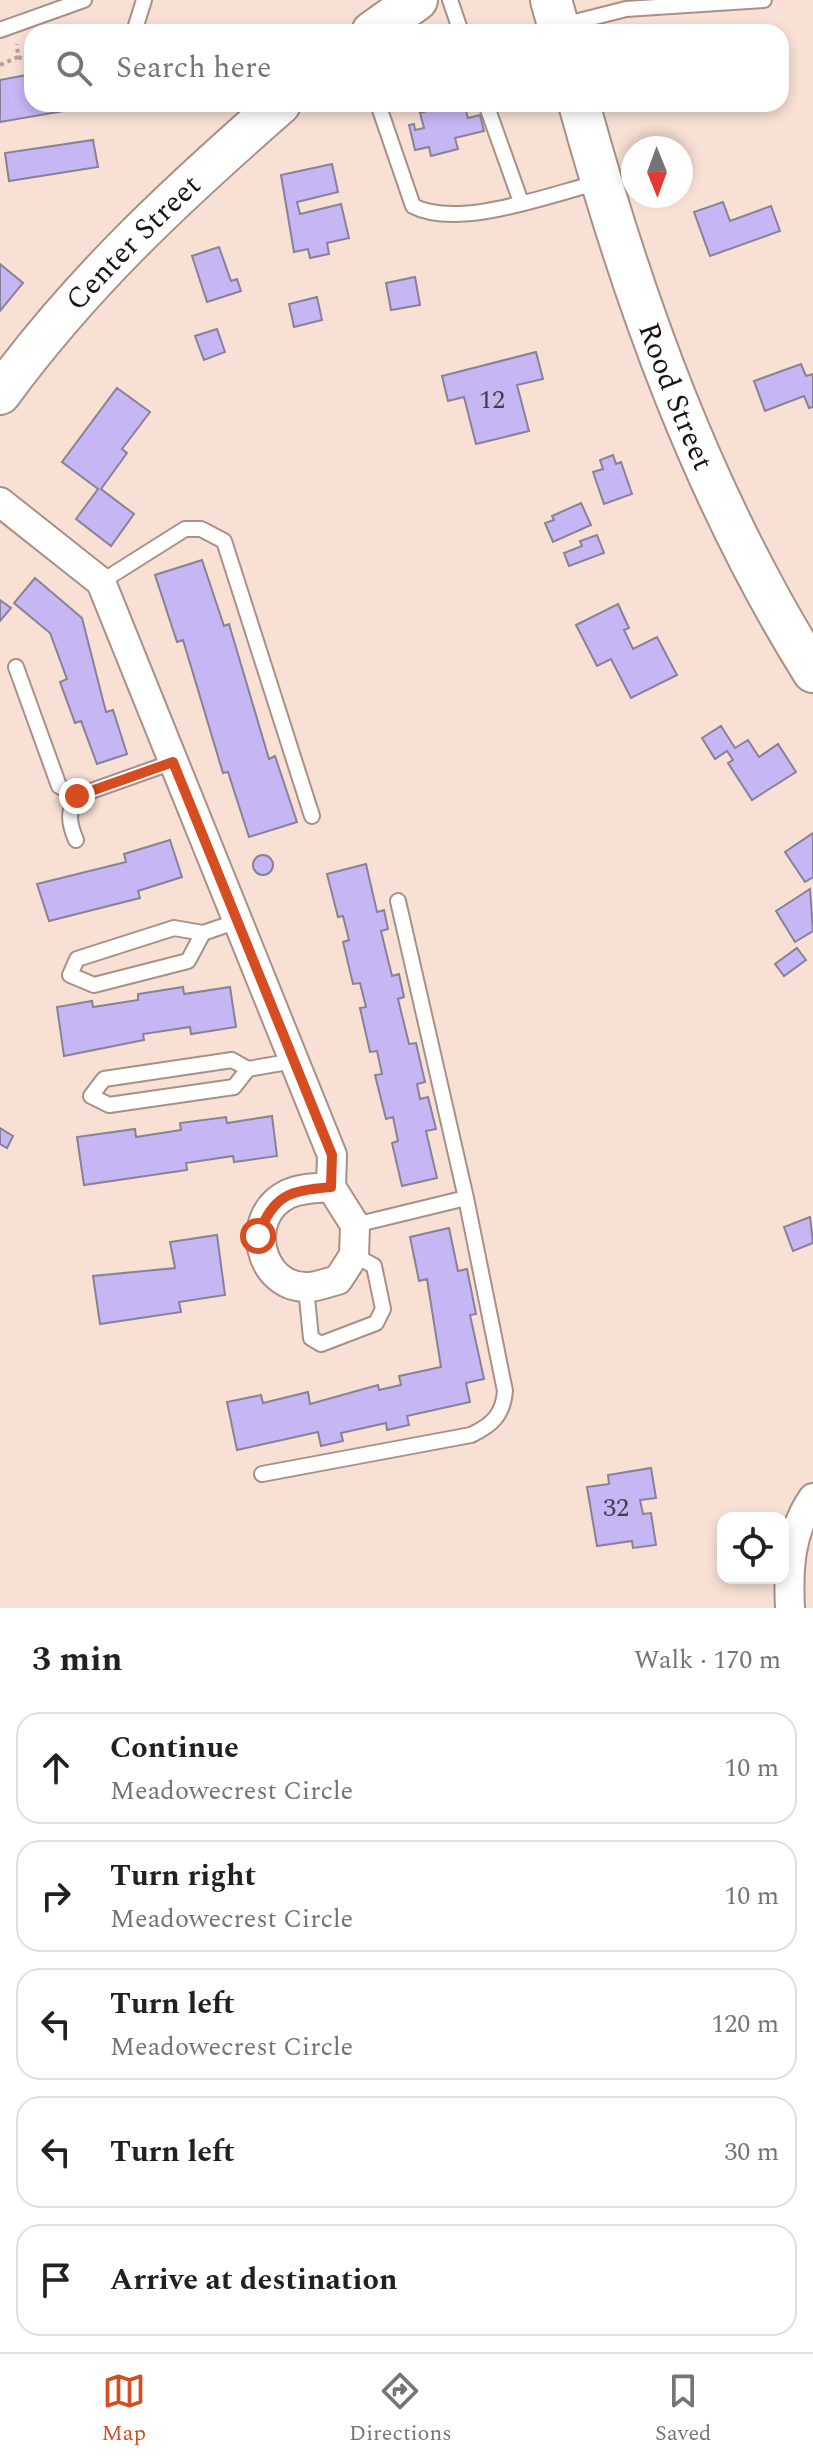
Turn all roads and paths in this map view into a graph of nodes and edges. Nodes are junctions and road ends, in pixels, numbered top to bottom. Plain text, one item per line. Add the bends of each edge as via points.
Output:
1 (84, 0) edge
2 (144, 0) edge
3 (417, 0) edge
4 (450, 0) edge
5 (764, 0) edge
6 (685, 3) edge
7 (609, 7) edge
8 (556, 19) edge
9 (136, 24) edge
10 (383, 24) edge
11 (458, 24) edge
12 (0, 30) edge
13 (16, 42) dead end
14 (18, 57) junction
15 (24, 59) edge
16 (0, 65) edge
17 (270, 112) edge
18 (381, 112) edge
19 (489, 112) edge
20 (581, 112) edge
21 (601, 182) junction
22 (521, 202) junction
23 (0, 394) edge
24 (0, 502) edge
25 (101, 582) junction
26 (16, 667) dead end
27 (813, 672) edge
28 (173, 762) junction
29 (77, 796) junction
30 (312, 816) dead end
31 (76, 840) dead end
32 (398, 901) dead end
33 (238, 921) junction
34 (203, 933) junction
35 (294, 1061) junction
36 (248, 1069) junction
37 (331, 1187) junction
38 (466, 1198) junction
39 (355, 1225) junction
40 (354, 1255) junction
41 (306, 1288) junction
42 (262, 1474) dead end
43 (813, 1498) edge
44 (790, 1608) edge

1 - 12 lane
2 - 9 lane
3 - 10 main road
4 - 11 lane
5 - 6 lane
6 - 7 lane
7 - 8 lane
13 - 14 path
14 - 15 path
14 - 16 path
17 - 23 main road, Center Street via 123,248 43,336
18 - 22 lane via 413,206 428,214 460,215
19 - 22 lane
20 - 21 main road, Rood Street
21 - 22 lane
21 - 27 main road, Rood Street via 644,321 688,431 741,543
24 - 25 street
25 - 28 street
25 - 30 lane via 185,529 201,529 224,541
26 - 29 lane via 59,786
28 - 29 lane
28 - 33 street
29 - 31 lane via 69,824
32 - 38 lane
33 - 34 lane
33 - 35 street
34 - 34 lane via 188,961 94,985 70,975 77,959 132,941 174,928
35 - 36 lane
35 - 37 street via 332,1155
36 - 36 lane via 234,1087 109,1105 91,1096 104,1079 232,1060
37 - 39 street
37 - 41 street via 288,1194 268,1209 258,1236 265,1260 281,1279
38 - 39 lane
38 - 42 lane via 505,1391 496,1420 471,1435
39 - 40 street
40 - 41 street via 338,1280
40 - 41 lane via 374,1266 383,1309 376,1323 321,1344 311,1338
43 - 44 street via 794,1538

